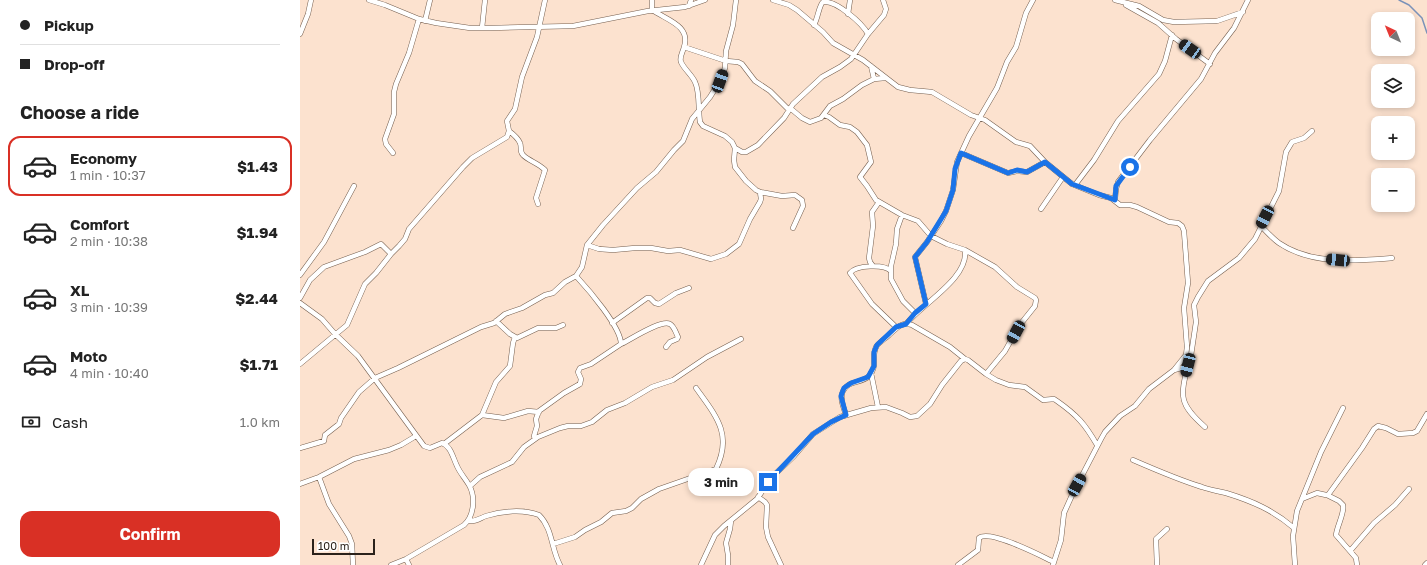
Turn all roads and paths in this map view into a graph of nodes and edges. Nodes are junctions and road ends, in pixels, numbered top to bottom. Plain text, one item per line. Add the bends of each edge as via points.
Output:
1 (311, 0) edge
2 (369, 0) edge
3 (430, 0) edge
4 (485, 0) edge
5 (545, 0) edge
6 (652, 0) edge
7 (691, 0) edge
8 (705, 0) edge
9 (736, 0) edge
10 (773, 0) edge
11 (850, 0) edge
12 (883, 0) edge
13 (1034, 0) edge
14 (1115, 0) edge
15 (1248, 0) edge
16 (1121, 2) junction
17 (689, 6) junction
18 (653, 11) junction
19 (1243, 12) junction
20 (848, 14) junction
21 (419, 19) junction
22 (425, 21) junction
23 (814, 25) junction
24 (540, 27) junction
25 (482, 28) junction
26 (300, 34) edge
27 (868, 34) junction
28 (1172, 35) junction
29 (684, 47) junction
30 (854, 55) junction
31 (726, 61) junction
32 (1210, 64) junction
33 (871, 66) junction
34 (885, 78) junction
35 (874, 79) junction
36 (789, 109) junction
37 (699, 110) junction
38 (824, 116) junction
39 (980, 119) junction
40 (509, 131) junction
41 (1312, 131) dead end
42 (735, 148) junction
43 (393, 152) dead end
44 (961, 153) junction
45 (1045, 162) junction
46 (1063, 177) junction
47 (1075, 185) junction
48 (354, 186) dead end
49 (760, 192) junction
50 (1115, 200) junction
51 (879, 202) junction
52 (538, 204) dead end
53 (1041, 209) dead end
54 (902, 214) junction
55 (1261, 226) junction
56 (793, 228) dead end
57 (931, 236) junction
58 (587, 245) junction
59 (965, 250) junction
60 (391, 254) junction
61 (1392, 258) dead end
62 (874, 266) junction
63 (891, 271) junction
64 (300, 275) edge
65 (576, 276) junction
66 (689, 288) dead end
67 (300, 298) edge
68 (300, 303) edge
69 (926, 304) junction
70 (915, 313) junction
71 (496, 321) junction
72 (612, 323) junction
73 (906, 324) junction
74 (563, 325) dead end
75 (896, 327) junction
76 (335, 334) junction
77 (515, 337) junction
78 (741, 339) dead end
79 (621, 344) junction
80 (666, 346) dead end
81 (964, 359) junction
82 (300, 364) edge
83 (1188, 365) junction
84 (1174, 370) junction
85 (871, 373) junction
86 (986, 374) junction
87 (375, 378) junction
88 (696, 388) dead end
89 (878, 407) junction
90 (1343, 408) dead end
91 (539, 412) junction
92 (1427, 414) edge
93 (482, 415) junction
94 (846, 415) junction
95 (1205, 427) dead end
96 (416, 436) junction
97 (535, 439) junction
98 (444, 444) junction
99 (1097, 445) junction
100 (300, 448) edge
101 (1133, 460) dead end
102 (319, 477) junction
103 (300, 484) edge
104 (470, 486) junction
105 (1409, 489) dead end
106 (1327, 495) junction
107 (758, 497) junction
108 (1302, 499) junction
109 (468, 521) junction
110 (732, 521) junction
111 (1167, 528) dead end
112 (1294, 528) junction
113 (553, 544) junction
114 (1350, 552) junction
115 (406, 559) junction
116 (1054, 563) edge
117 (353, 565) edge
118 (391, 565) edge
119 (409, 565) edge
120 (560, 565) edge
121 (701, 565) edge
122 (728, 565) edge
123 (781, 565) edge
124 (958, 565) edge
125 (1157, 565) edge
126 (1295, 565) edge
127 (1357, 565) edge

1 - 26 street
2 - 21 street
3 - 22 street
4 - 25 street
5 - 24 street
6 - 18 street
7 - 17 street
8 - 17 street
9 - 31 street
10 - 23 street via 789,5
11 - 20 street
12 - 27 street via 886,12
13 - 39 street via 1026,13 1016,47
14 - 16 street
15 - 19 street
16 - 19 street via 1139,6 1163,20 1174,22 1217,21
16 - 28 street via 1158,23
17 - 18 street
18 - 24 street via 578,25
18 - 29 street via 681,28 685,35
19 - 32 street
20 - 23 street via 834,3 823,2
20 - 27 street
21 - 22 street
21 - 43 street via 394,92 394,114 385,139
22 - 25 street via 449,26
23 - 30 street via 837,46
24 - 25 street
24 - 40 street via 522,77 515,109 508,120
27 - 30 street
28 - 32 street
28 - 47 street via 1159,74 1118,121
29 - 31 street
29 - 37 street via 681,61 695,81
30 - 33 street
30 - 36 street via 846,64 822,77
31 - 36 street via 742,64 755,81
31 - 37 street via 720,81
32 - 50 street via 1201,79 1121,178 1116,186
33 - 34 street
33 - 35 street
34 - 35 street
34 - 39 street via 902,89 932,92
35 - 38 street via 830,106
36 - 38 street via 808,122
36 - 42 street via 779,123 750,151 742,152
37 - 42 street via 701,124 725,136
37 - 58 street via 690,122 683,141
38 - 51 street via 840,125 850,127 864,140 871,162 860,177
39 - 44 street
39 - 45 street via 1016,142 1030,146
40 - 52 street via 520,142 524,157 545,170 536,198
40 - 60 street via 507,137 472,158 455,174 408,229 404,239
41 - 55 street via 1304,138 1292,142 1286,152 1279,191
42 - 49 street via 736,169
44 - 45 street via 1008,173 1017,170 1027,172
44 - 57 street via 955,169 955,182 950,200
45 - 46 street
46 - 47 street
46 - 53 street
47 - 50 street
48 - 64 street via 324,242
49 - 56 street via 782,196 795,195 802,200 804,206
49 - 58 street via 760,202 738,244 726,254 711,260 680,250 613,250
50 - 84 street via 1120,205 1137,207 1169,222 1178,223 1183,229 1188,283 1183,317 1187,351 1184,359
51 - 54 street
51 - 62 street via 872,212 869,258
54 - 57 street via 919,222
54 - 63 street
55 - 61 street via 1288,248 1316,258
55 - 83 street via 1244,253 1208,281 1195,302 1196,328
57 - 59 street
57 - 69 street via 914,259
58 - 65 street via 582,266
59 - 69 street via 965,262 959,274
59 - 86 street via 995,267 1036,300 1035,306 1019,326 1005,351
60 - 67 street via 380,244 324,267 310,280
60 - 76 street via 365,284 349,324
62 - 63 street via 886,267
62 - 75 street via 850,272 872,304
63 - 70 street via 892,280 903,301
65 - 71 street via 565,282 553,294 545,295
65 - 72 street
66 - 72 street via 659,304 649,298
68 - 76 street via 322,319
69 - 70 street
70 - 73 street
71 - 77 street
71 - 87 street
72 - 79 street
73 - 75 street
73 - 81 street via 945,344
74 - 77 street via 556,328 538,328 524,336
75 - 85 street via 877,345
76 - 82 street
76 - 87 street via 355,352
77 - 93 street via 510,366 496,382
78 - 97 street via 707,357 673,380 652,387 612,408 592,422 560,428
79 - 80 street via 659,324 667,323 672,326 678,337
79 - 91 street via 592,364 579,369 582,380 580,384
81 - 86 street
81 - 89 street via 942,384 930,404 917,416 910,417
83 - 84 street
83 - 95 street via 1182,398 1188,409
84 - 99 street via 1148,389 1132,409 1120,416
85 - 89 street
85 - 94 street via 865,379 846,386 842,391
86 - 99 street via 1009,385 1025,387 1043,400 1057,401 1080,420
87 - 96 street
87 - 100 street via 359,392 339,424 325,434 324,441
88 - 113 street via 722,429 724,442 716,469 660,489 641,499 629,510 612,513 602,522 575,537
89 - 94 street
90 - 108 street
91 - 93 street via 501,418
91 - 97 street
92 - 106 street via 1417,431 1412,433 1398,434 1378,426 1374,429
93 - 98 street
94 - 107 street via 813,434 771,478
96 - 98 street via 426,447
96 - 102 street via 389,450 347,462
97 - 104 street via 524,447 512,462 480,477
98 - 104 street via 451,451 457,467
99 - 116 street via 1064,514 1061,540
101 - 112 street via 1171,477 1265,507
102 - 103 street
102 - 117 street via 329,504 349,536
104 - 109 street via 473,504
105 - 114 street via 1371,526
106 - 108 street via 1317,493
106 - 114 street via 1344,506 1336,535
107 - 110 street
107 - 123 street via 767,505 768,537
108 - 112 street
109 - 113 street via 473,522 513,511 535,514 541,517 549,530
109 - 115 street
110 - 121 street via 715,535
110 - 122 street via 726,540
111 - 125 street via 1156,539
112 - 126 street
113 - 120 street
114 - 127 street via 1356,558
115 - 118 street
115 - 119 street
116 - 124 street via 1011,542 984,536 979,538 976,553

